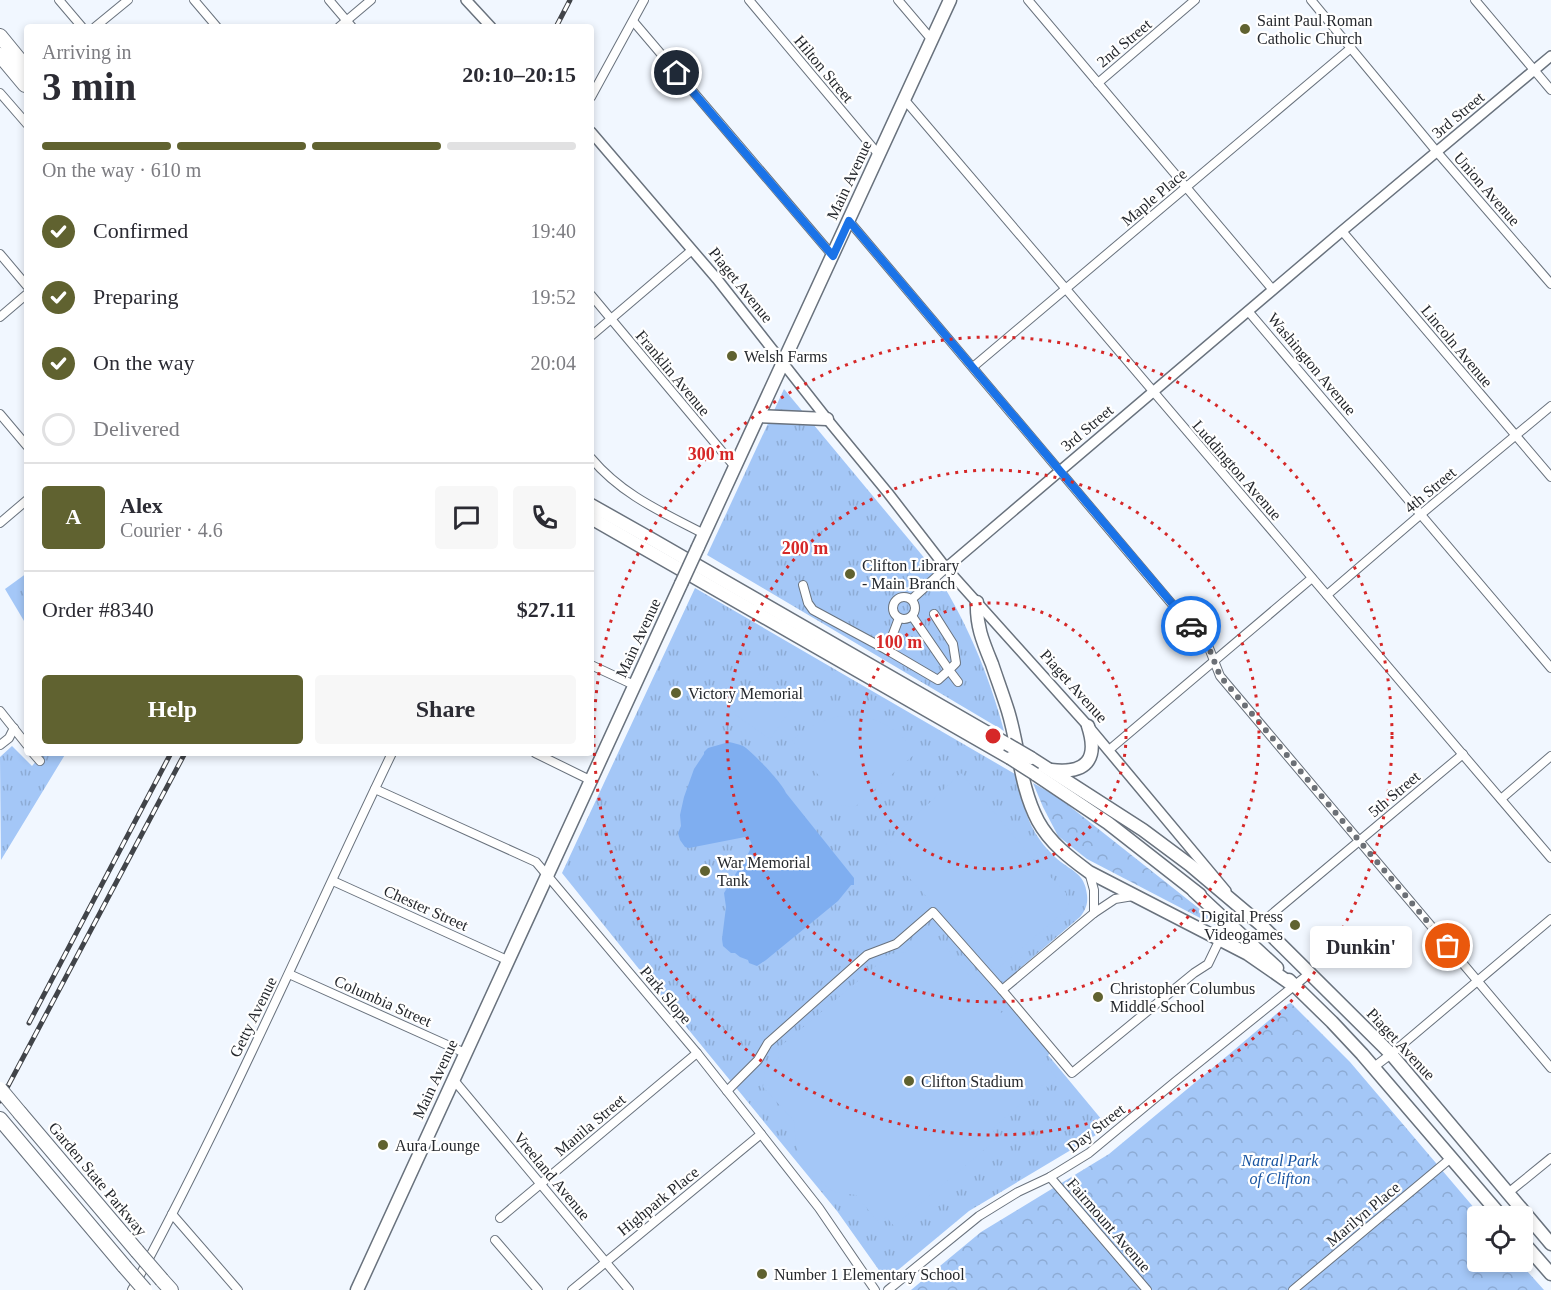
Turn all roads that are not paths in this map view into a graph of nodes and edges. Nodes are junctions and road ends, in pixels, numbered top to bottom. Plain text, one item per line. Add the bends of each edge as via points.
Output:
1 (59, 0) edge
2 (128, 0) edge
3 (195, 0) edge
4 (329, 0) edge
5 (370, 0) edge
6 (466, 0) edge
7 (644, 0) edge
8 (749, 0) edge
9 (897, 0) edge
10 (950, 0) edge
11 (1028, 0) edge
12 (1196, 0) edge
13 (1311, 0) edge
14 (1475, 0) edge
15 (633, 21) junction
16 (79, 24) edge
17 (99, 24) edge
18 (215, 24) edge
19 (349, 24) edge
20 (488, 24) edge
21 (0, 36) edge
22 (932, 40) junction
23 (1351, 48) junction
24 (0, 55) edge
25 (1551, 56) edge
26 (24, 65) edge
27 (1534, 70) junction
28 (1098, 83) junction
29 (24, 84) edge
30 (1551, 90) edge
31 (594, 92) edge
32 (0, 93) edge
33 (904, 99) junction
34 (24, 121) edge
35 (594, 136) edge
36 (1437, 152) junction
37 (879, 155) junction
38 (1187, 187) junction
39 (849, 221) junction
40 (1342, 231) junction
41 (692, 250) junction
42 (0, 254) edge
43 (833, 256) junction
44 (24, 282) edge
45 (1551, 284) edge
46 (1065, 289) junction
47 (1273, 290) junction
48 (24, 297) edge
49 (594, 299) edge
50 (1248, 311) junction
51 (0, 317) edge
52 (611, 319) junction
53 (594, 333) edge
54 (783, 364) junction
55 (973, 368) junction
56 (1153, 392) junction
57 (1551, 406) edge
58 (0, 414) edge
59 (759, 416) junction
60 (827, 419) junction
61 (1516, 436) junction
62 (24, 442) edge
63 (594, 461) edge
64 (735, 467) junction
65 (1059, 470) junction
66 (1551, 477) edge
67 (24, 503) edge
68 (594, 507) edge
69 (1420, 515) junction
70 (594, 520) edge
71 (0, 523) edge
72 (704, 534) junction
73 (946, 568) junction
74 (1312, 578) junction
75 (803, 585) dead end
76 (1327, 595) junction
77 (912, 600) junction
78 (977, 602) junction
79 (934, 614) dead end
80 (912, 616) junction
81 (899, 618) junction
82 (887, 650) junction
83 (1214, 660) junction
84 (594, 666) edge
85 (1551, 669) edge
86 (949, 670) junction
87 (958, 682) dead end
88 (634, 685) junction
89 (0, 711) edge
90 (1088, 726) junction
91 (14, 728) junction
92 (24, 741) edge
93 (0, 745) edge
94 (1108, 750) junction
95 (1463, 754) junction
96 (36, 756) edge
97 (392, 756) edge
98 (541, 756) edge
99 (1551, 756) edge
100 (40, 761) dead end
101 (1050, 770) junction
102 (590, 780) junction
103 (375, 789) junction
104 (1501, 799) junction
105 (1359, 841) junction
106 (1551, 858) edge
107 (1089, 872) junction
108 (547, 874) junction
109 (333, 881) junction
110 (1194, 891) junction
111 (1134, 896) junction
112 (1235, 903) junction
113 (1094, 913) junction
114 (1551, 919) edge
115 (1260, 924) junction
116 (1220, 939) junction
117 (507, 960) junction
118 (1310, 973) junction
119 (289, 974) junction
120 (1478, 981) junction
121 (1294, 986) junction
122 (1002, 990) junction
123 (465, 1053) junction
124 (697, 1053) junction
125 (1391, 1054) junction
126 (1374, 1067) junction
127 (1551, 1068) edge
128 (453, 1079) junction
129 (0, 1089) edge
130 (727, 1091) junction
131 (0, 1119) edge
132 (761, 1134) junction
133 (1451, 1158) junction
134 (1551, 1158) edge
135 (1050, 1177) junction
136 (541, 1184) junction
137 (1508, 1194) junction
138 (1492, 1206) edge
139 (172, 1214) junction
140 (500, 1218) dead end
141 (495, 1240) dead end
142 (1551, 1244) edge
143 (1533, 1254) edge
144 (605, 1261) junction
145 (1551, 1274) edge
146 (167, 1285) edge
147 (132, 1290) edge
148 (146, 1290) edge
149 (238, 1290) edge
150 (357, 1290) edge
151 (538, 1290) edge
152 (572, 1290) edge
153 (629, 1290) edge
154 (875, 1290) edge
155 (888, 1290) edge
156 (1147, 1290) edge
157 (1293, 1290) edge

1 - 16 street
2 - 17 street
3 - 18 street
4 - 19 street
5 - 19 street
6 - 20 street
7 - 15 street
8 - 37 street, Hilton Street
9 - 22 street
10 - 22 main road, Main Avenue
11 - 28 street, Washington Avenue
12 - 28 street, 2nd Street
13 - 23 street, Union Avenue
14 - 27 street
15 - 31 street
15 - 43 street
21 - 26 highway
22 - 33 main road, Main Avenue
23 - 36 street, Union Avenue
23 - 38 street, Maple Place
24 - 29 highway
25 - 27 street, 3rd Street
27 - 30 street
27 - 36 street, 3rd Street
28 - 38 street, Washington Avenue
32 - 34 street
33 - 37 main road, Main Avenue
33 - 46 street, Luddington Avenue
35 - 41 street, Piaget Avenue
36 - 40 street, 3rd Street
36 - 45 street, Union Avenue
37 - 39 main road, Main Avenue
38 - 46 street, Maple Place
38 - 47 street, Washington Avenue
39 - 43 main road, Main Avenue
39 - 55 street
40 - 47 street, 3rd Street
40 - 61 street, Lincoln Avenue
41 - 52 street
41 - 54 street, Piaget Avenue
42 - 44 street
43 - 54 main road, Main Avenue
46 - 55 street, Maple Place
46 - 56 street, Luddington Avenue
47 - 50 street, Washington Avenue
48 - 51 street
49 - 52 street, Franklin Avenue
50 - 56 street, 3rd Street
50 - 69 street, Washington Avenue
52 - 53 street
52 - 64 street, Franklin Avenue
54 - 59 main road, Main Avenue
54 - 60 street, Piaget Avenue
55 - 65 street
56 - 65 street, 3rd Street
56 - 74 street, Luddington Avenue
57 - 61 street, 4th Street
58 - 62 street
59 - 60 main road
59 - 64 main road, Main Avenue
60 - 73 street, Piaget Avenue
61 - 66 street, Lincoln Avenue
61 - 69 street, 4th Street
63 - 72 street via 626,491
64 - 72 main road, Main Avenue
65 - 73 street, 3rd Street
65 - 83 street via 1209,648
67 - 71 street
68 - 101 main road, bridge
69 - 76 street, 4th Street
69 - 85 street, Washington Avenue
70 - 110 main road, bridge via 1010,758 1108,823
72 - 88 main road, Main Avenue, bridge
73 - 77 street
73 - 78 street, Piaget Avenue
74 - 76 street, Luddington Avenue
74 - 83 street
75 - 82 street via 813,610
76 - 95 street, Luddington Avenue
77 - 80 street
77 - 81 street via 906,597 894,604
78 - 90 street, Piaget Avenue
78 - 107 main road via 976,618 1008,713 1031,805 1054,842
79 - 86 street via 953,644 956,663
80 - 81 street
80 - 86 street
81 - 82 street
82 - 86 street via 938,680
83 - 94 street
83 - 105 street via 1220,676
84 - 88 street
86 - 87 street
88 - 102 main road, Main Avenue
89 - 91 street
90 - 94 street, Piaget Avenue
90 - 101 main road via 1093,740 1087,762 1065,772
91 - 92 street
91 - 93 street
94 - 112 street, Piaget Avenue
95 - 104 street, Luddington Avenue
95 - 105 street, 5th Street
96 - 100 street
97 - 103 street, Getty Avenue
98 - 102 street
99 - 104 street
101 - 112 main road via 1143,830
102 - 108 main road, Main Avenue
103 - 108 street, Park Slope via 536,862
103 - 109 street, Getty Avenue
104 - 106 street, Luddington Avenue
105 - 115 street, 5th Street
105 - 120 street
107 - 111 main road
107 - 113 street
108 - 117 main road, Main Avenue
108 - 124 street, Park Slope
109 - 117 street, Chester Street
109 - 119 street, Getty Avenue
110 - 115 main road via 1249,930
110 - 121 main road
111 - 113 street via 1115,899
111 - 116 main road
112 - 115 main road, Piaget Avenue
113 - 122 street
114 - 120 street
115 - 118 main road, Piaget Avenue
116 - 121 main road
116 - 122 street via 1208,964 1072,1073
117 - 123 main road, Main Avenue
118 - 121 street, Day Street
118 - 125 main road, Piaget Avenue
119 - 123 street, Columbia Street
119 - 139 street, Getty Avenue
120 - 125 street
120 - 127 street
121 - 126 main road
121 - 135 street, Day Street via 1089,1153
122 - 130 street via 933,912 896,944 867,955 768,1043 758,1060
123 - 128 main road, Main Avenue
124 - 130 street, Park Slope
124 - 136 street, Manila Street
125 - 126 street
125 - 137 main road, Piaget Avenue
126 - 133 main road
128 - 136 street, Vreeland Avenue
128 - 150 main road, Main Avenue
129 - 146 highway, Garden State Parkway, bridge
130 - 132 street, Park Slope
131 - 148 highway, bridge
132 - 144 street, Highpark Place
132 - 154 street, Park Slope via 832,1226
133 - 138 main road
133 - 157 street, Marilyn Place
134 - 137 street
135 - 155 street, Day Street via 979,1216
135 - 156 street, Fairmount Avenue
136 - 140 street, Manila Street
136 - 144 street, Vreeland Avenue
137 - 142 main road, Piaget Avenue
139 - 147 street, Getty Avenue
139 - 149 street
141 - 151 street
143 - 145 main road
144 - 152 street, Highpark Place
144 - 153 street, Vreeland Avenue

